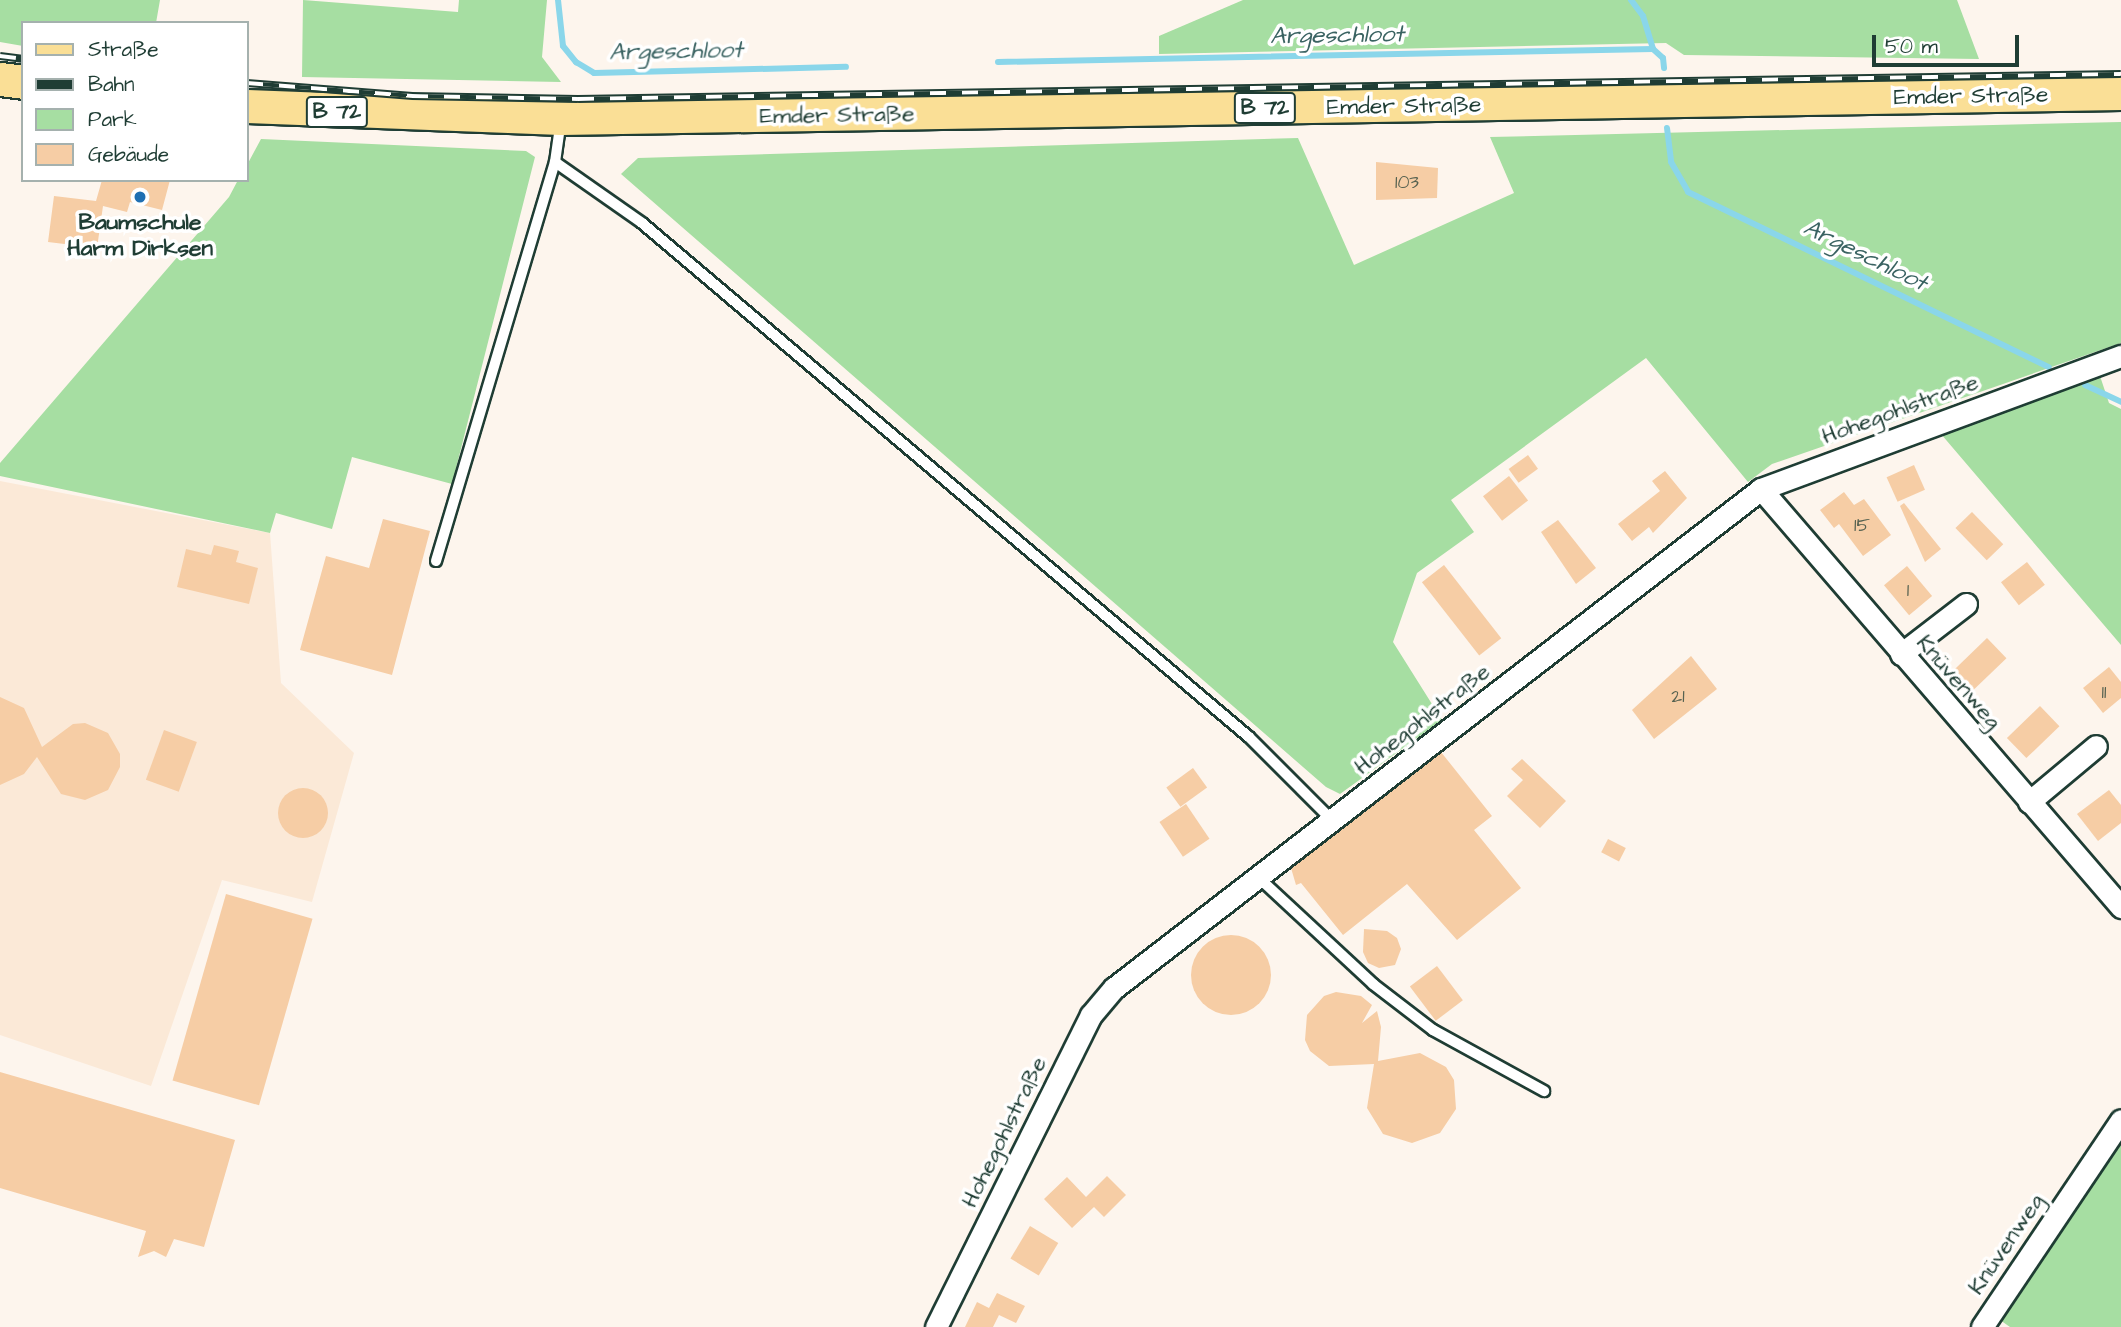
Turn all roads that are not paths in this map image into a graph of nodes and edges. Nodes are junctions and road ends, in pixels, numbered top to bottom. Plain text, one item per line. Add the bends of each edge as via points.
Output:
1 (0, 79) edge
2 (21, 82) edge
3 (2121, 93) edge
4 (256, 107) edge
5 (561, 118) junction
6 (555, 162) junction
7 (2121, 356) edge
8 (1760, 489) junction
9 (436, 561) dead end
10 (1966, 604) dead end
11 (1901, 654) junction
12 (2096, 746) dead end
13 (2029, 802) junction
14 (1333, 821) junction
15 (1258, 877) junction
16 (2121, 907) edge
17 (1544, 1091) dead end
18 (2121, 1121) edge
19 (936, 1327) edge
20 (1982, 1327) edge

1 - 2 main road
3 - 5 main road, Emder Straße / B 72
4 - 5 main road, Emder Straße / B 72
5 - 6 lane via 562,137
6 - 9 lane
6 - 14 lane via 642,223 1143,646 1249,737
7 - 8 street, Hohegohlstraße
8 - 11 street, Knüvenweg
8 - 14 street, Hohegohlstraße
10 - 11 street
11 - 13 street, Knüvenweg
12 - 13 street
13 - 16 street, Knüvenweg
14 - 15 street, Hohegohlstraße
15 - 17 lane via 1373,984 1433,1030
15 - 19 street, Hohegohlstraße via 1114,988 1091,1015
18 - 20 street, Knüvenweg

